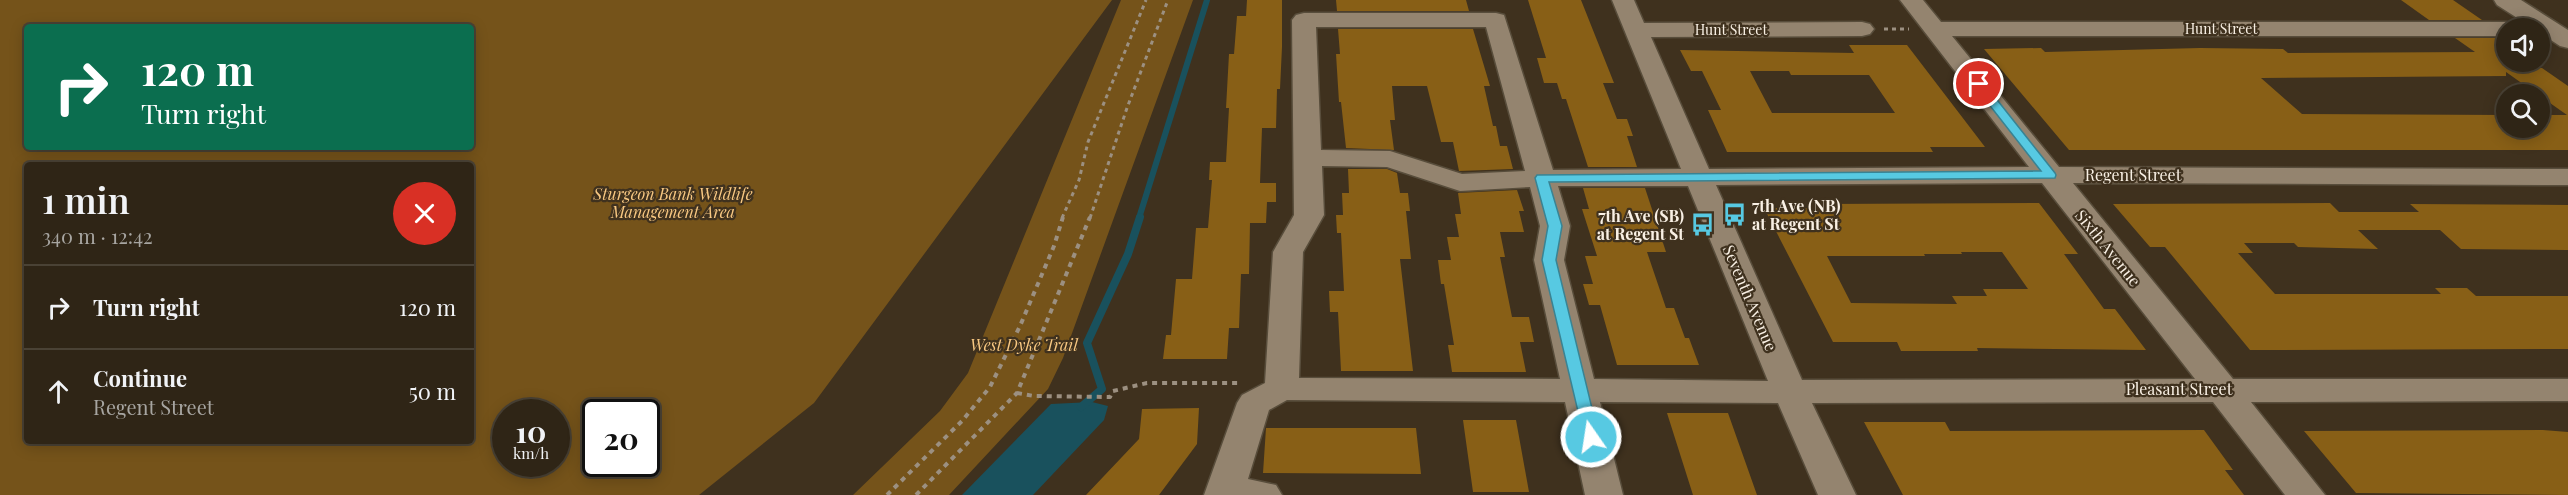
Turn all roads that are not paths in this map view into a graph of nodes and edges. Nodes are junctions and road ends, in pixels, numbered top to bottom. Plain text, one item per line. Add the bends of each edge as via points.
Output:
1 (1623, 0) edge
2 (1911, 0) edge
3 (2505, 0) edge
4 (1862, 29) road end
5 (1936, 29) junction
6 (2496, 29) edge
7 (1636, 30) junction
8 (2556, 32) edge
9 (1307, 158) junction
10 (2050, 175) junction
11 (2568, 177) edge
12 (1541, 178) junction
13 (1699, 178) junction
14 (1282, 387) junction
15 (2222, 389) junction
16 (2568, 390) edge
17 (1580, 391) junction
18 (1790, 392) junction
19 (1225, 492) edge
20 (1263, 495) edge
21 (1604, 495) edge
22 (1837, 495) edge
23 (2306, 495) edge

1 - 7 street, Seventh Avenue
2 - 5 street, Sixth Avenue
3 - 8 street
4 - 7 street, Hunt Street
5 - 6 street, Hunt Street
5 - 10 street, Sixth Avenue
7 - 13 street, Seventh Avenue
9 - 12 street, Regent Street via 1390,159 1460,183
9 - 12 street via 1304,20 1496,20
9 - 14 street via 1309,215 1288,252
10 - 11 street, Regent Street
10 - 13 street, Regent Street
10 - 15 street, Sixth Avenue
12 - 13 street, Regent Street
12 - 17 street via 1555,226 1549,260
13 - 18 street, Seventh Avenue
14 - 17 street, Pleasant Street
14 - 19 street via 1254,403
15 - 16 street, Pleasant Street
15 - 18 street, Pleasant Street
15 - 23 street, Sixth Avenue
17 - 18 street, Pleasant Street
17 - 21 street
18 - 22 street, Seventh Avenue
19 - 20 street

